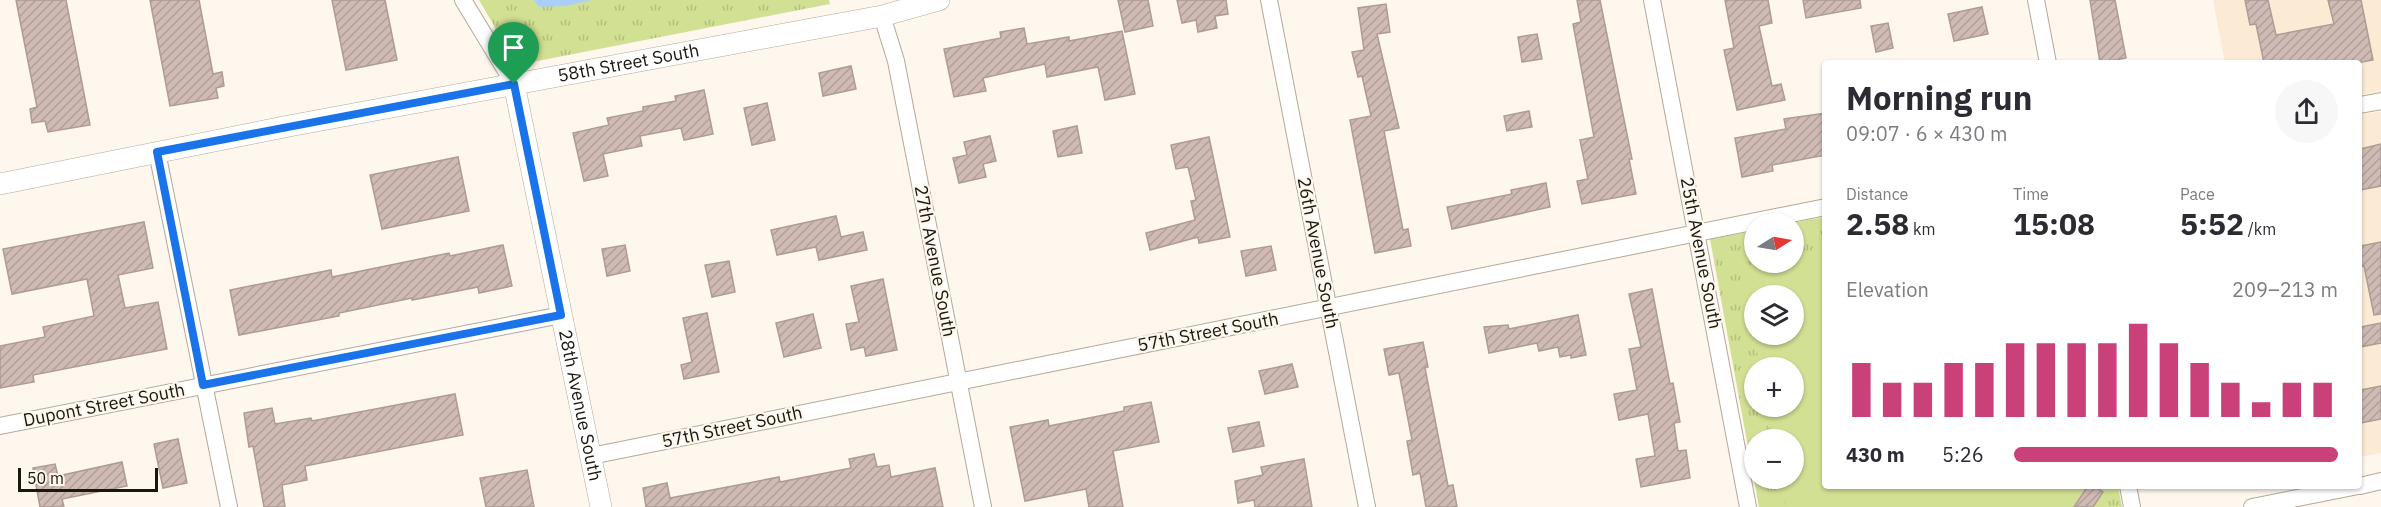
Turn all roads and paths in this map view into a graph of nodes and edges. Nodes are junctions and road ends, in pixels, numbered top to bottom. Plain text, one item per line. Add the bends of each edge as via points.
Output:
1 (463, 0) edge
2 (939, 0) edge
3 (1269, 0) edge
4 (1652, 0) edge
5 (2036, 0) edge
6 (882, 16) junction
7 (2047, 60) edge
8 (514, 84) junction
9 (2381, 101) edge
10 (2362, 105) edge
11 (157, 152) junction
12 (0, 184) edge
13 (1822, 208) edge
14 (1698, 232) junction
15 (1329, 308) junction
16 (561, 315) junction
17 (958, 381) junction
18 (203, 385) junction
19 (0, 426) edge
20 (591, 456) junction
21 (2381, 481) edge
22 (2362, 485) edge
23 (2129, 489) edge
24 (2344, 489) edge
25 (229, 507) edge
26 (601, 507) edge
27 (984, 507) edge
28 (1367, 507) edge
29 (1748, 507) edge
30 (2132, 507) edge
31 (2252, 507) edge

1 - 8 street, 28th Avenue South
2 - 6 street, 58th Street South
3 - 15 street, 26th Avenue South
4 - 14 street, 25th Avenue South
5 - 7 street
6 - 8 street, 58th Street South
6 - 17 street, 27th Avenue South via 896,61
8 - 11 street, 58th Street South
8 - 16 street, 28th Avenue South
9 - 10 street
11 - 12 street, 58th Street South
11 - 18 street
13 - 14 street, 57th Street South
14 - 15 street, 57th Street South
14 - 29 street, 25th Avenue South
15 - 17 street, 57th Street South
15 - 28 street, 26th Avenue South
16 - 18 street, Dupont Street South
16 - 20 street, 28th Avenue South
17 - 20 street, 57th Street South
17 - 27 street, 27th Avenue South
18 - 19 street, Dupont Street South
18 - 25 street
20 - 26 street, 28th Avenue South
21 - 22 street
23 - 30 street
24 - 31 street

